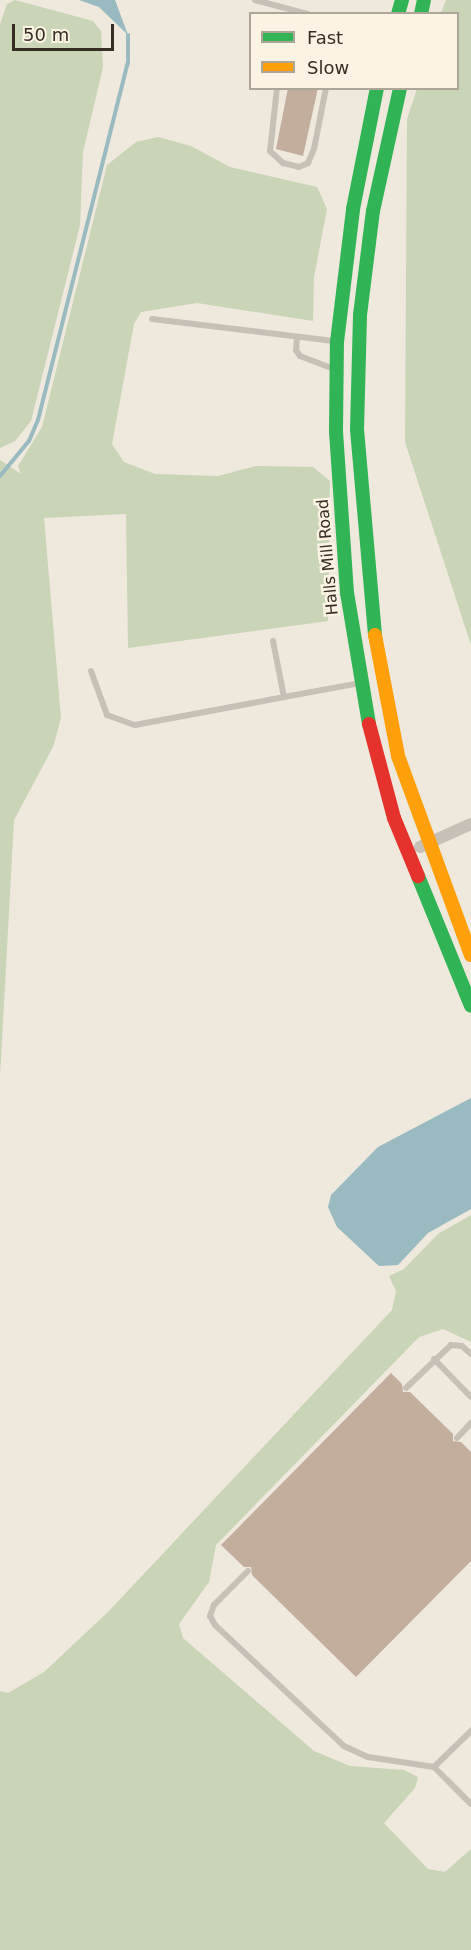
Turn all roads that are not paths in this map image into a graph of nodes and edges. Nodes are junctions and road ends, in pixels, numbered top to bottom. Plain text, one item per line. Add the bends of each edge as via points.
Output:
1 (255, 0) edge
2 (298, 12) edge
3 (277, 90) edge
4 (326, 90) edge
5 (377, 90) edge
6 (399, 90) edge
7 (152, 319) dead end
8 (297, 337) junction
9 (338, 342) junction
10 (336, 370) junction
11 (273, 641) dead end
12 (91, 671) dead end
13 (361, 683) junction
14 (284, 697) junction
15 (471, 824) edge
16 (427, 845) junction
17 (406, 854) junction
18 (441, 937) junction
19 (471, 955) edge
20 (471, 982) edge
21 (471, 1005) edge
22 (471, 1354) edge
23 (434, 1359) junction
24 (406, 1388) dead end
25 (471, 1397) edge
26 (471, 1423) edge
27 (457, 1438) dead end
28 (248, 1571) dead end
29 (471, 1731) edge
30 (434, 1767) junction
31 (471, 1804) edge

1 - 2 lane
3 - 4 lane via 270,151 283,163 298,167 308,163 314,149
5 - 9 main road, Halls Mill Road via 353,209
6 - 16 main road via 380,167 366,260 357,430 365,559 378,659 398,756
7 - 8 lane
8 - 9 lane
8 - 10 lane via 300,356
9 - 10 main road, Halls Mill Road
10 - 13 main road, Halls Mill Road via 343,552
11 - 14 lane
12 - 14 lane via 107,715 135,725
13 - 14 lane
13 - 17 main road, Halls Mill Road
15 - 16 street
16 - 17 street
16 - 19 main road
17 - 18 main road, Halls Mill Road
18 - 20 main road via 451,940
18 - 21 main road, Halls Mill Road
22 - 23 lane via 456,1344
23 - 24 lane
23 - 25 lane
26 - 27 lane
28 - 30 lane via 214,1605 210,1616 215,1625 344,1746 374,1759
29 - 30 lane
30 - 31 lane

